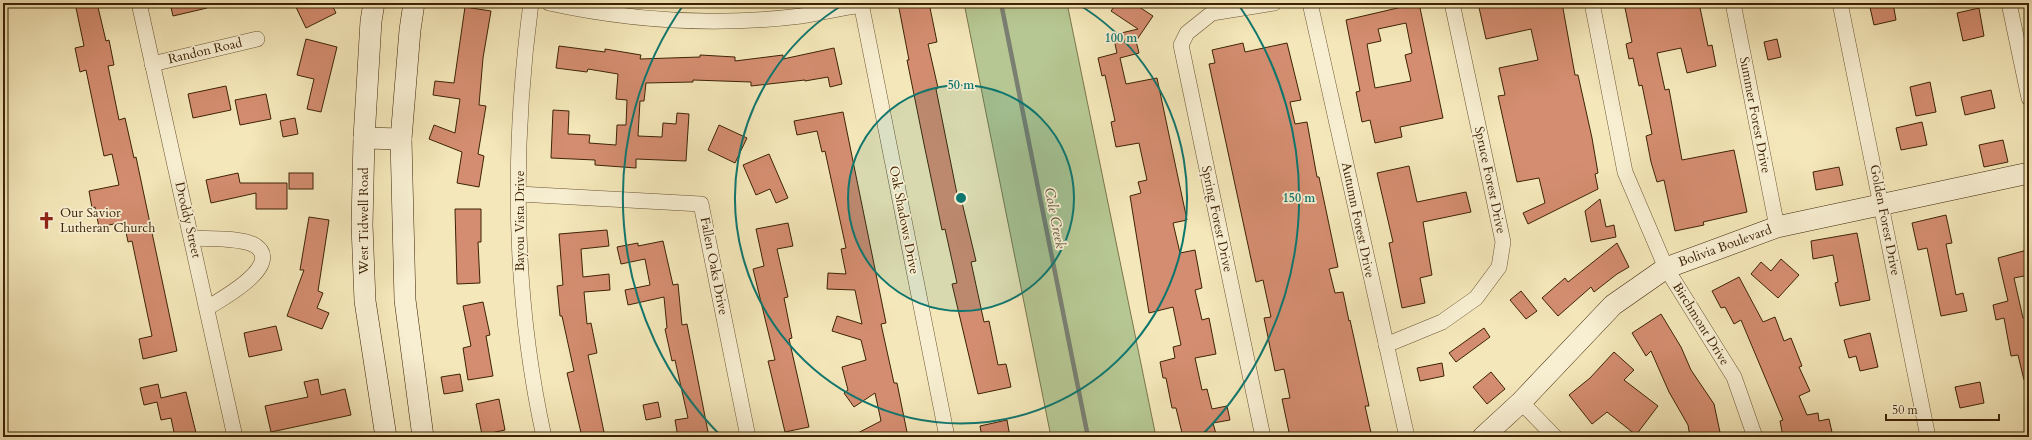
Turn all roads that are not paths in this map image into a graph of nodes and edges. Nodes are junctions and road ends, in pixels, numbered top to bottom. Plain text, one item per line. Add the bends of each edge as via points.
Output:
1 (139, 3) edge
2 (374, 3) edge
3 (414, 3) edge
4 (530, 3) edge
5 (549, 3) edge
6 (1274, 3) edge
7 (1310, 3) edge
8 (1452, 3) edge
9 (1592, 3) edge
10 (1733, 3) edge
11 (1840, 3) edge
12 (2009, 3) edge
13 (861, 4) edge
14 (257, 39) dead end
15 (152, 64) junction
16 (2029, 98) edge
17 (364, 138) junction
18 (401, 139) junction
19 (2029, 173) edge
20 (519, 194) junction
21 (1882, 205) junction
22 (1777, 228) junction
23 (192, 238) junction
24 (1666, 268) junction
25 (207, 308) junction
26 (1386, 345) junction
27 (1521, 402) junction
28 (235, 437) edge
29 (386, 437) edge
30 (423, 437) edge
31 (544, 437) edge
32 (748, 437) edge
33 (947, 437) edge
34 (1263, 437) edge
35 (1407, 437) edge
36 (1483, 437) edge
37 (1555, 437) edge
38 (1755, 437) edge
39 (1928, 437) edge

1 - 15 street, Droddy Street
2 - 17 main road, West Tidwell Road
3 - 18 main road
4 - 20 street, Bayou Vista Drive via 521,111
5 - 13 street via 593,12 644,17 740,21 802,16
6 - 34 street, Spring Forest Drive via 1212,13 1187,32 1181,45
7 - 26 street, Autumn Forest Drive
8 - 26 street, Spruce Forest Drive via 1503,242 1499,267 1476,298 1442,322
9 - 24 street, Birchmont Drive via 1625,172
10 - 22 street, Summer Forest Drive
11 - 21 street, Golden Forest Drive
12 - 16 street
13 - 33 street, Oak Shadows Drive
14 - 15 street, Randon Road
15 - 23 street, Droddy Street
17 - 18 main road
17 - 29 main road, West Tidwell Road via 362,225 365,301
18 - 30 main road via 405,300
19 - 21 main road, Bolivia Boulevard
20 - 31 street, Bayou Vista Drive via 520,282 529,355
20 - 32 street, Fallen Oaks Drive via 701,204
21 - 22 main road, Bolivia Boulevard
21 - 39 street, Golden Forest Drive
22 - 24 main road, Bolivia Boulevard
23 - 25 street, Droddy Street
23 - 25 street via 246,242 257,247 262,255 261,266 252,277 234,292
24 - 27 main road, Bolivia Boulevard via 1613,305
24 - 38 street, Birchmont Drive via 1734,377
25 - 28 street, Droddy Street
26 - 35 street, Autumn Forest Drive
27 - 36 main road, Bolivia Boulevard
27 - 37 street

